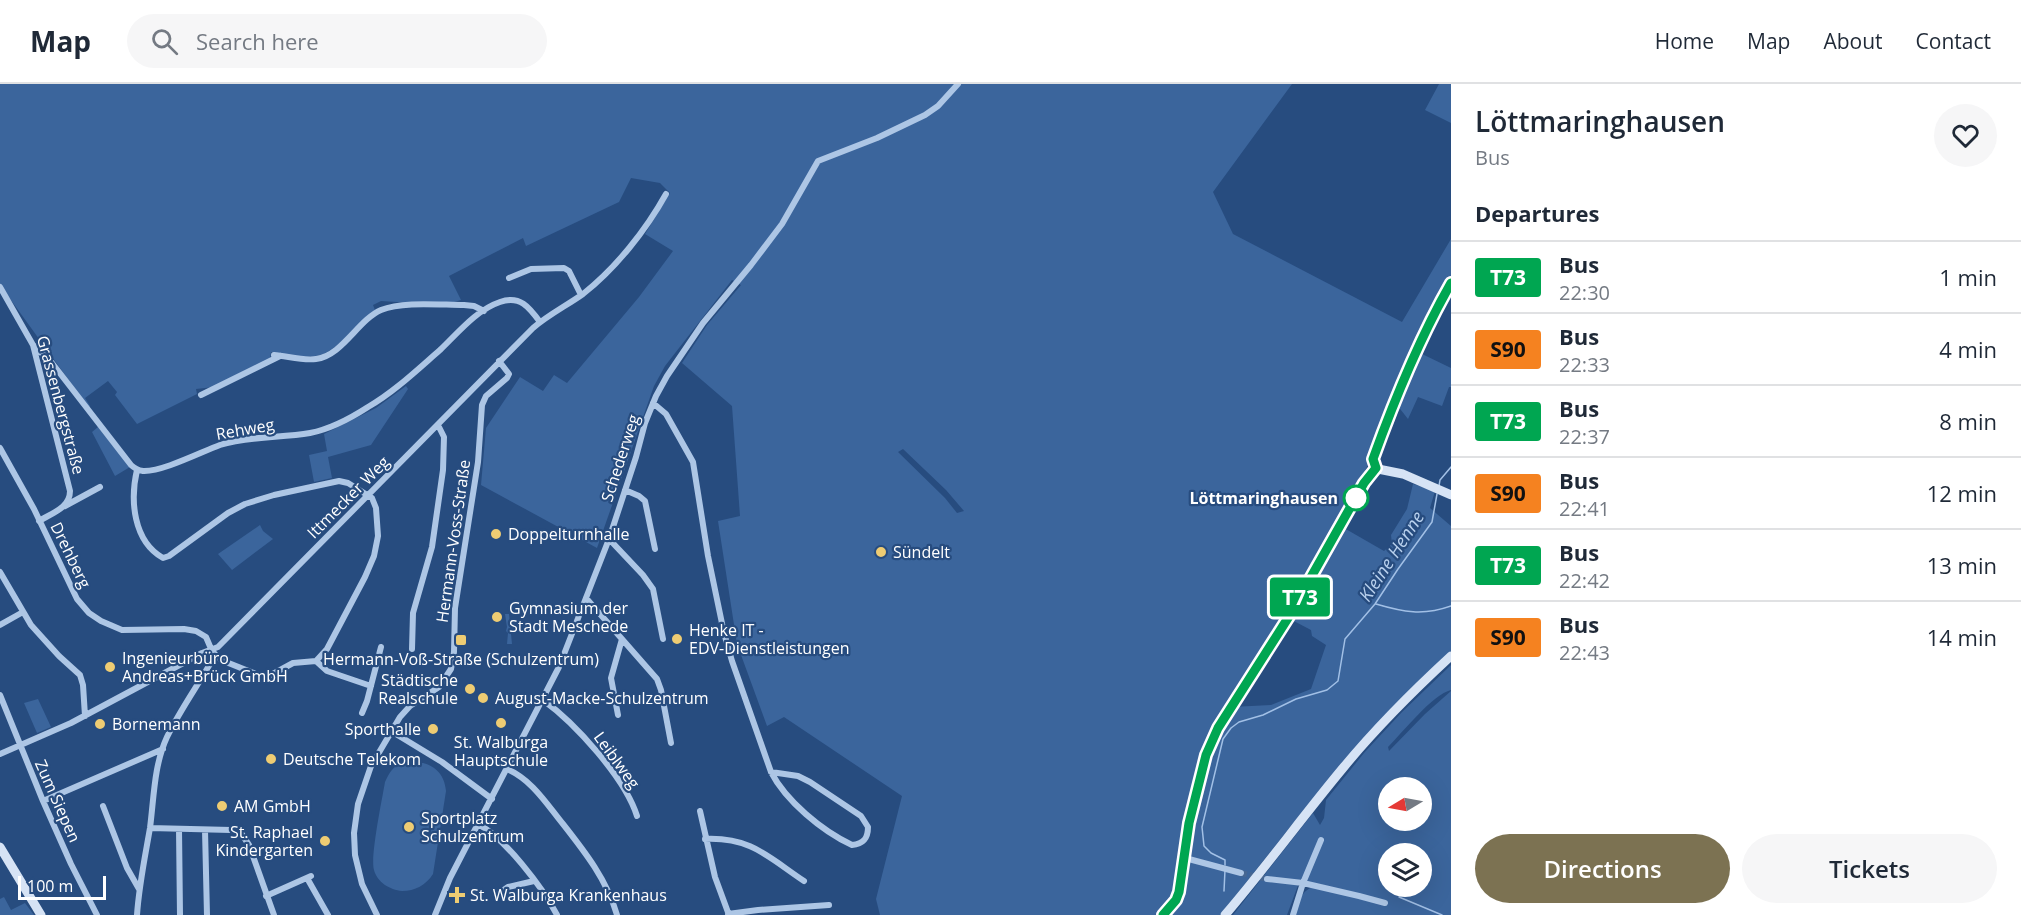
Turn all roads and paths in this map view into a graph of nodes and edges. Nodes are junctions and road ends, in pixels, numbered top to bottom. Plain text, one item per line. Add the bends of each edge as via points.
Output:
1 (958, 84) edge
2 (666, 194) dead end
3 (509, 278) dead end
4 (1451, 283) edge
5 (0, 287) edge
6 (581, 295) junction
7 (484, 311) junction
8 (540, 322) junction
9 (33, 345) junction
10 (500, 361) junction
11 (201, 395) dead end
12 (653, 404) junction
13 (438, 425) junction
14 (0, 448) edge
15 (1376, 468) junction
16 (137, 470) junction
17 (100, 487) dead end
18 (625, 490) junction
19 (369, 495) junction
20 (1451, 495) edge
21 (65, 506) junction
22 (39, 521) junction
23 (609, 538) junction
24 (655, 549) dead end
25 (0, 572) edge
26 (586, 598) junction
27 (23, 612) junction
28 (0, 625) edge
29 (622, 639) junction
30 (663, 639) dead end
31 (381, 647) dead end
32 (412, 649) dead end
33 (212, 651) junction
34 (1451, 656) edge
35 (316, 661) junction
36 (371, 686) junction
37 (0, 695) edge
38 (543, 700) junction
39 (362, 713) dead end
40 (85, 716) junction
41 (618, 716) dead end
42 (391, 731) junction
43 (670, 743) dead end
44 (20, 746) junction
45 (163, 749) junction
46 (0, 754) edge
47 (507, 769) junction
48 (771, 772) junction
49 (492, 799) junction
50 (43, 801) junction
51 (103, 806) dead end
52 (700, 811) dead end
53 (637, 816) dead end
54 (478, 824) junction
55 (150, 828) junction
56 (179, 829) junction
57 (205, 830) junction
58 (705, 839) junction
59 (1321, 840) dead end
60 (0, 847) edge
61 (1185, 858) junction
62 (1241, 873) tunnel mouth
63 (1268, 879) tunnel mouth
64 (534, 881) junction
65 (804, 881) dead end
66 (1303, 883) junction
67 (139, 889) junction
68 (498, 894) dead end
69 (266, 897) junction
70 (1385, 903) dead end
71 (829, 905) dead end
72 (729, 914) edge
73 (41, 915) edge
74 (97, 915) edge
75 (137, 915) edge
76 (180, 915) edge
77 (207, 915) edge
78 (274, 915) edge
79 (328, 915) edge
80 (377, 915) edge
81 (435, 915) edge
82 (557, 915) edge
83 (617, 915) edge
84 (1163, 915) edge
85 (1225, 915) edge
86 (1293, 915) edge

1 - 12 street, Schederweg via 925,115 815,165 782,224 685,347
2 - 6 street, Ittmecker Weg via 612,267
3 - 6 street via 531,268 564,268
4 - 15 main road via 1393,404 1373,459
5 - 9 street, Grassenbergstraße
6 - 8 street, Ittmecker Weg
7 - 8 street, Rehweg via 514,300 528,306
7 - 11 street via 464,305 392,307 370,317 324,357 313,360 278,355
7 - 16 street, Rehweg via 391,392 339,423 310,433 223,444 157,468
8 - 10 street, Ittmecker Weg
9 - 16 street via 52,363
9 - 21 street, Grassenbergstraße via 70,491
10 - 13 street, Ittmecker Weg
10 - 42 street, Hermann-Voss-Straße via 508,371 507,378 486,396 482,405 450,673 437,689 407,708
12 - 18 street, Schederweg
12 - 48 street via 666,414 693,462 724,633
13 - 19 street, Ittmecker Weg
13 - 32 street via 444,437 443,470 432,547 413,613
14 - 22 street, Drehberg
15 - 20 main road via 1410,477
15 - 61 street via 1218,728 1203,766
16 - 19 street via 137,527 163,558 228,513 256,500 335,481 348,483
17 - 21 street
18 - 23 street, Schederweg
18 - 24 street via 645,501
19 - 33 street, Ittmecker Weg
19 - 35 street via 377,519 374,556 333,640
21 - 22 street
22 - 33 street, Drehberg via 77,599 89,613 122,630 192,629 206,637
23 - 26 street, Schederweg
23 - 30 street via 650,584
25 - 27 street
26 - 29 street
26 - 38 street, Schederweg
27 - 28 street
27 - 40 street via 43,640 80,675
29 - 41 street via 611,678
29 - 43 street via 658,682
31 - 36 street
33 - 35 street, Drehberg via 223,661 261,676 274,674 293,663
33 - 40 street, Ittmecker Weg
33 - 45 street via 210,664
34 - 85 main road via 1399,705 1350,760
35 - 36 street via 327,671
36 - 39 street
37 - 44 street, Zum Siepen
38 - 47 street, Schederweg
38 - 53 street, Leiblweg via 567,718 614,774
40 - 44 street, Ittmecker Weg
42 - 49 street
42 - 80 street, Hermann-Voss-Straße via 364,783 354,833 359,874
44 - 46 street, Ittmecker Weg
44 - 50 street, Zum Siepen
45 - 50 street
45 - 55 street via 153,790
47 - 49 street, Schederweg
47 - 83 street via 534,787 576,841 606,886
48 - 48 street via 795,804 827,829 852,845 866,839 868,826 861,816 803,778
49 - 54 street, Schederweg
50 - 74 street, Zum Siepen
51 - 67 street
52 - 58 street
54 - 64 street via 500,840
54 - 81 street, Schederweg
55 - 56 street
55 - 67 street
56 - 57 street
56 - 76 street
57 - 69 street via 231,830 243,835
57 - 77 street
58 - 65 street via 748,844
58 - 72 street
59 - 66 street
60 - 73 main road
61 - 62 street
61 - 84 street via 1176,900
63 - 66 street
64 - 68 street via 508,887
64 - 82 street
66 - 70 street
66 - 86 street
67 - 75 street
69 - 78 street
69 - 79 street via 309,877
71 - 72 street

